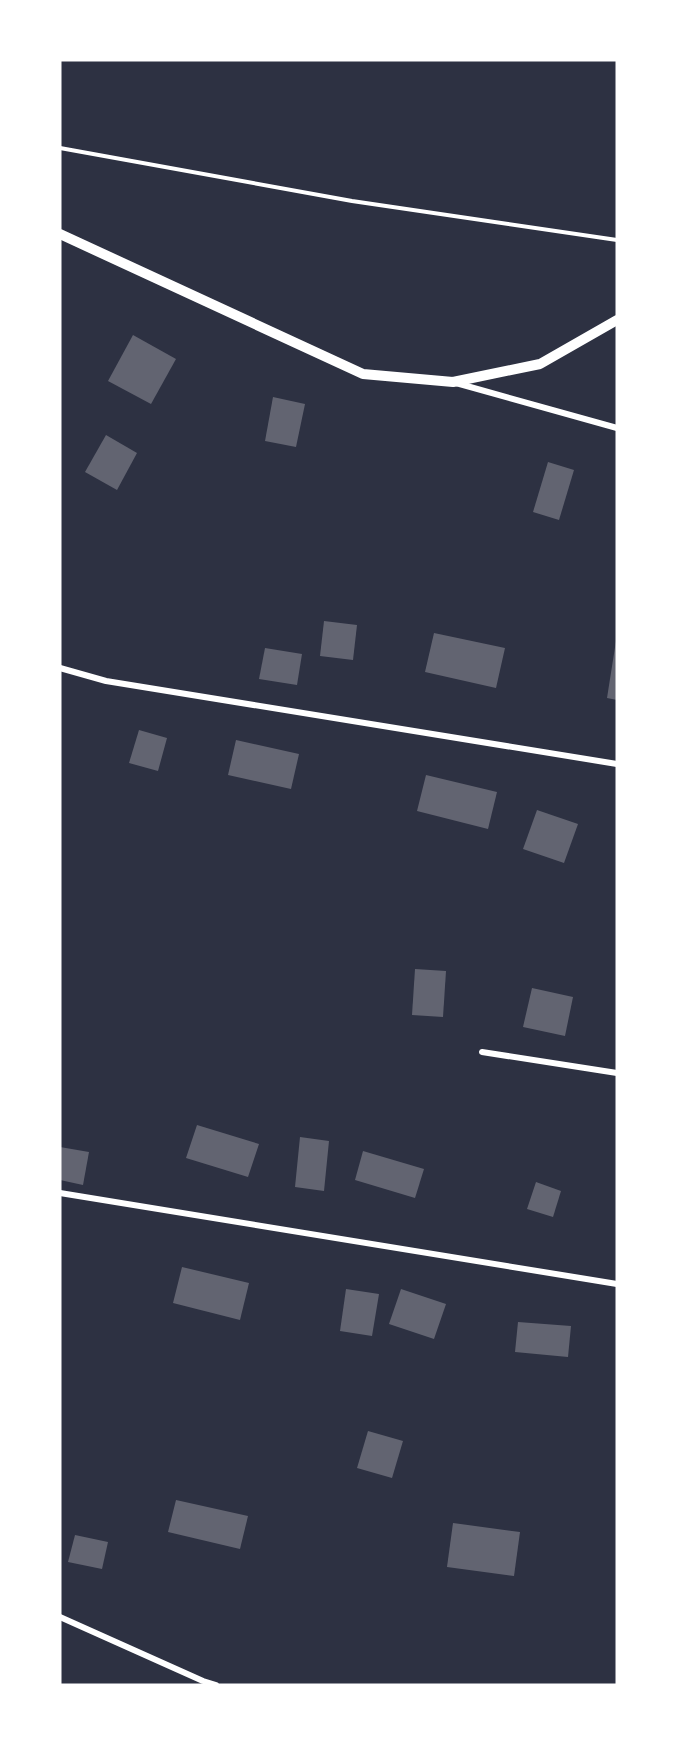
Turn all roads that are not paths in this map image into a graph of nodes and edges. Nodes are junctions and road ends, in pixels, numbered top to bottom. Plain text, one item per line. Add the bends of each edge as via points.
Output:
1 (60, 234) edge
2 (617, 320) edge
3 (453, 382) junction
4 (617, 429) edge
5 (60, 668) edge
6 (617, 764) edge
7 (482, 1052) dead end
8 (617, 1073) edge
9 (60, 1193) edge
10 (617, 1284) edge
11 (60, 1617) edge
12 (216, 1685) edge

1 - 3 street via 363,374
2 - 3 street via 540,364
3 - 4 street
5 - 6 street via 106,681
7 - 8 street
9 - 10 street
11 - 12 street

